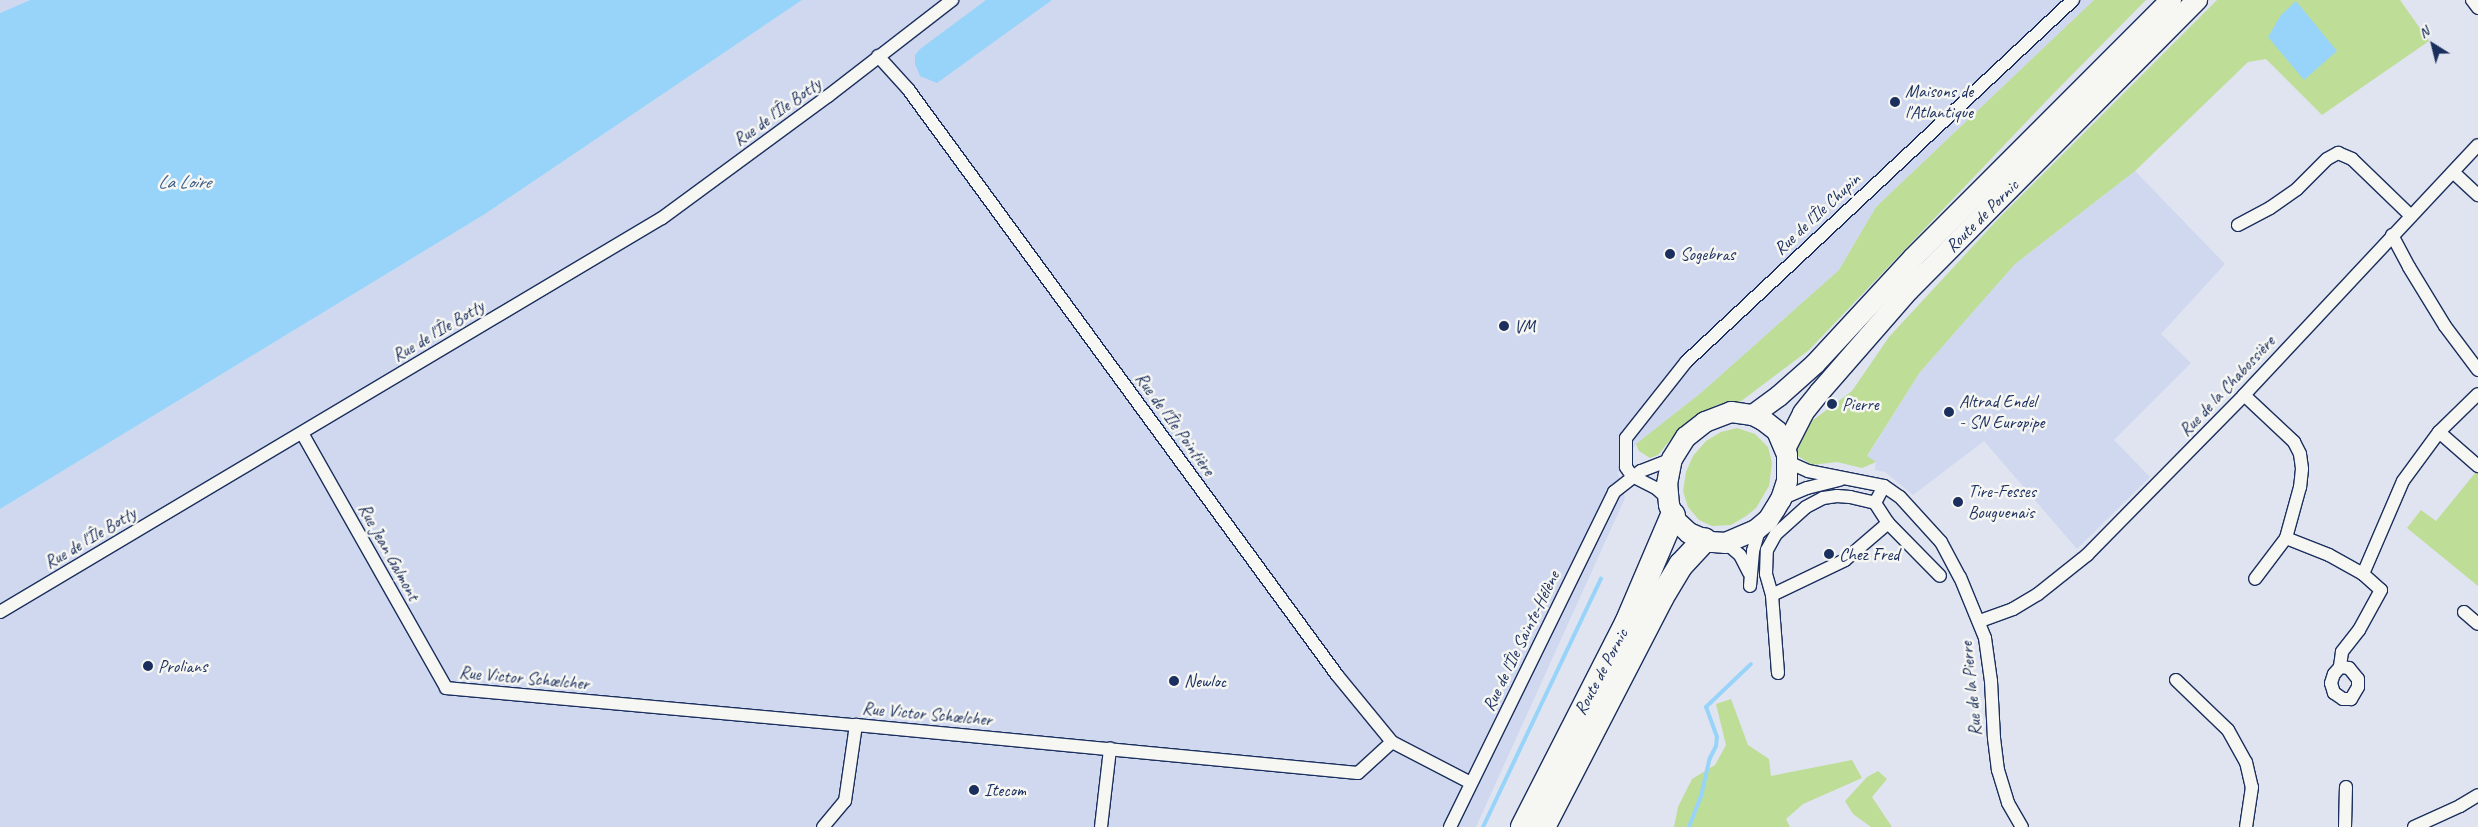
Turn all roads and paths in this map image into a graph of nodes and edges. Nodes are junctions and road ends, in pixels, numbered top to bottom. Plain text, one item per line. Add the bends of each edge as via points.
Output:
1 (952, 0) edge
2 (2073, 0) edge
3 (2171, 0) edge
4 (2197, 0) edge
5 (2472, 0) edge
6 (2478, 8) edge
7 (878, 56) junction
8 (2478, 146) edge
9 (2453, 172) junction
10 (2478, 195) edge
11 (2410, 216) junction
12 (2238, 224) dead end
13 (2392, 236) junction
14 (2478, 370) edge
15 (2478, 394) edge
16 (2244, 395) junction
17 (1753, 415) junction
18 (302, 432) junction
19 (2439, 432) junction
20 (1787, 455) junction
21 (1672, 459) junction
22 (2478, 466) edge
23 (1632, 476) junction
24 (1850, 478) junction
25 (1884, 486) junction
26 (1781, 499) junction
27 (1875, 503) junction
28 (1670, 506) junction
29 (1888, 523) junction
30 (1760, 526) junction
31 (2286, 538) junction
32 (1715, 542) junction
33 (2363, 574) junction
34 (1940, 576) dead end
35 (2255, 579) dead end
36 (1772, 595) junction
37 (0, 612) edge
38 (2464, 612) dead end
39 (1980, 621) junction
40 (2478, 624) edge
41 (2340, 668) dead end
42 (1778, 673) dead end
43 (2176, 680) dead end
44 (446, 688) joint
45 (856, 725) junction
46 (1392, 742) junction
47 (1110, 749) junction
48 (1471, 783) junction
49 (2346, 787) dead end
50 (2478, 795) edge
51 (823, 827) edge
52 (1101, 827) edge
53 (1450, 827) edge
54 (1523, 827) edge
55 (1543, 827) edge
56 (2022, 827) edge
57 (2246, 827) edge
58 (2345, 827) edge
59 (2414, 827) edge

1 - 7 street, Rue de l'Île Botty
2 - 23 street, Rue de l'Île Chupin via 1686,362 1626,438 1626,467
3 - 17 main road, Route de Pornic via 1914,258 1815,364
4 - 20 main road, Route de Pornic via 1909,290 1819,393 1794,427
5 - 6 street
7 - 18 street, Rue de l'Île Botty via 662,218
7 - 46 street, Rue de l'Île Pointière via 908,89 1338,675
8 - 9 street, Rue de la Chabossière
9 - 10 street
9 - 11 street, Rue de la Chabossière
11 - 12 street via 2352,159 2338,153 2327,159 2297,190
11 - 13 street, Rue de la Chabossière
13 - 14 street via 2445,326
13 - 16 street, Rue de la Chabossière
15 - 19 street
16 - 31 street via 2294,442 2300,454 2300,487
16 - 39 street, Rue de la Chabossière via 2087,555 2038,594 2013,609
17 - 20 main road via 1777,431
17 - 21 main road via 1730,412 1706,422 1686,438
18 - 37 street, Rue de l'Île Botty
18 - 44 street, Rue Jean Galmont
19 - 22 street
19 - 33 street via 2403,481
20 - 24 street, Rue de la Pierre via 1808,472
20 - 26 main road via 1787,481
21 - 23 street, Rue de l'Île Sainte-Hélène
21 - 28 main road via 1667,484
23 - 28 street via 1643,480
23 - 48 street, Rue de l'Île Sainte-Hélène via 1614,492
24 - 25 street, Rue de la Pierre
24 - 26 street, Rue de la Pierre via 1820,484
25 - 27 street
25 - 39 street, Rue de la Pierre via 1913,510 1941,542
26 - 30 main road via 1768,520
27 - 29 street
27 - 36 street via 1837,496 1823,498 1806,507 1776,534 1767,550 1766,574
28 - 32 main road via 1689,533
28 - 54 highway, Route de Pornic via 1627,623
29 - 34 street
29 - 36 street via 1845,560
30 - 32 main road via 1744,537
30 - 32 street via 1750,579 1740,555
31 - 33 street via 2329,555
31 - 35 street
32 - 55 highway, Route de Pornic via 1681,565 1661,598
33 - 41 street via 2381,590 2359,630 2342,652
36 - 42 street
38 - 40 street
39 - 56 street, Rue de la Pierre via 1991,681 1998,770 2008,803
43 - 57 street via 2228,730 2246,762 2252,787
44 - 45 street, Rue Victor Schœlcher
45 - 47 street, Rue Victor Schœlcher
45 - 51 street via 845,801
46 - 47 street, Rue Victor Schœlcher via 1358,773
46 - 48 street, Rue de l'Île Pointière
47 - 52 street
48 - 53 street, Rue de l'Île Sainte-Hélène
49 - 58 street
50 - 59 street

